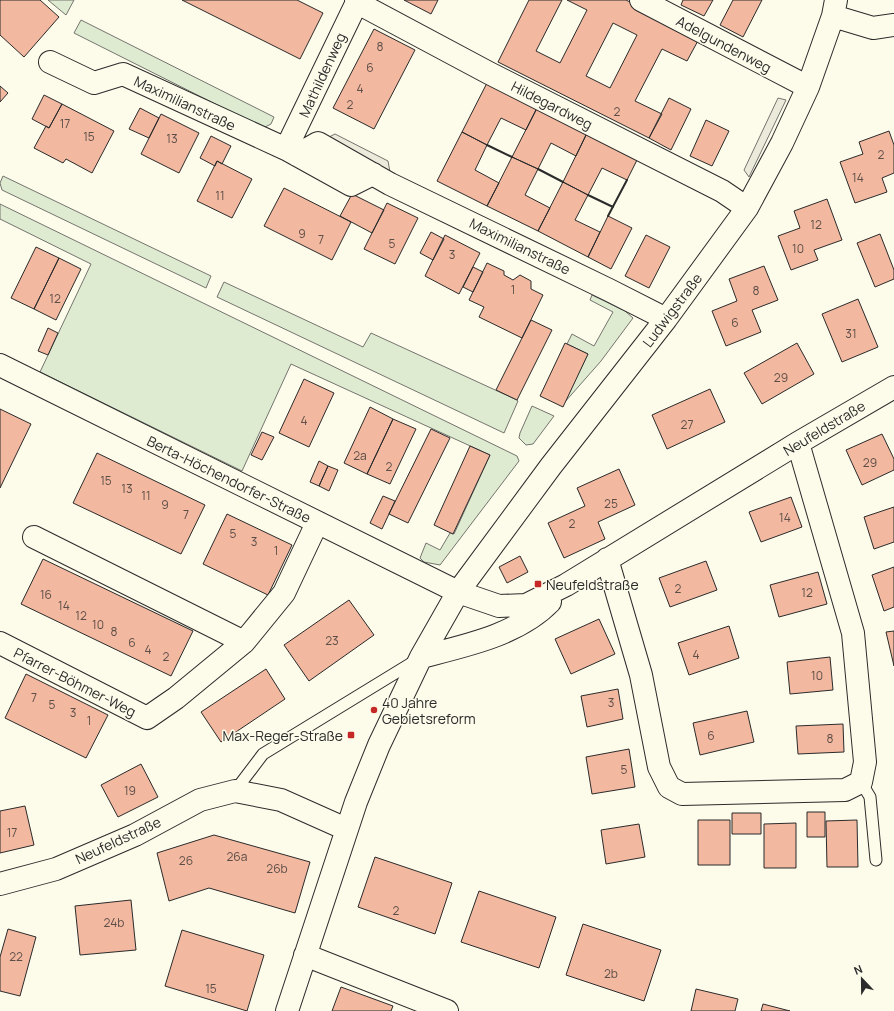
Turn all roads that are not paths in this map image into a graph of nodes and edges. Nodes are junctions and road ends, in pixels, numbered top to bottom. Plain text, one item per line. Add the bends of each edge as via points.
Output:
1 (641, 0) edge
2 (357, 1) edge
3 (835, 8) edge
4 (894, 25) edge
5 (50, 62) dead end
6 (808, 87) junction
7 (291, 152) junction
8 (747, 208) junction
9 (666, 319) junction
10 (0, 365) edge
11 (894, 387) edge
12 (798, 443) junction
13 (317, 523) junction
14 (34, 537) dead end
15 (607, 559) junction
16 (566, 585) junction
17 (458, 592) junction
18 (244, 642) junction
19 (0, 643) edge
20 (421, 657) junction
21 (861, 782) junction
22 (234, 791) junction
23 (346, 828) junction
24 (876, 860) dead end
25 (0, 884) edge
26 (305, 955) junction
27 (287, 1011) edge
28 (447, 1011) edge

1 - 6 street, Adelgundenweg
2 - 7 street, Mathildenweg
2 - 8 street, Hildegardweg via 489,73 716,187
3 - 4 street via 873,28
3 - 6 street, Ludwigstraße
5 - 7 street, Maximilianstraße via 94,83 123,74
6 - 8 street, Ludwigstraße
7 - 9 street, Maximilianstraße via 351,185 373,174
8 - 9 street, Ludwigstraße
9 - 17 street, Ludwigstraße via 551,466
10 - 13 street, Berta-Höchendorfer-Straße
11 - 12 street, Neufeldstraße
12 - 15 street, Neufeldstraße
12 - 21 street via 853,633 865,762
13 - 17 street, Berta-Höchendorfer-Straße
13 - 18 street, Pfarrer-Böhmer-Weg via 284,593
14 - 18 street
15 - 16 street, Neufeldstraße
15 - 21 street via 641,675 659,767 669,786 682,794 845,790
16 - 17 street, Neufeldstraße via 526,605 499,606
16 - 20 street via 543,610 521,624 477,643
17 - 20 street
18 - 19 street, Pfarrer-Böhmer-Weg via 176,698 147,718
20 - 22 lane via 263,754
20 - 23 street via 379,745
21 - 24 lane via 870,797
22 - 23 street, Neufeldstraße via 281,800
22 - 25 street, Neufeldstraße via 200,800 135,835 56,869
23 - 26 street
26 - 27 street
26 - 28 street

